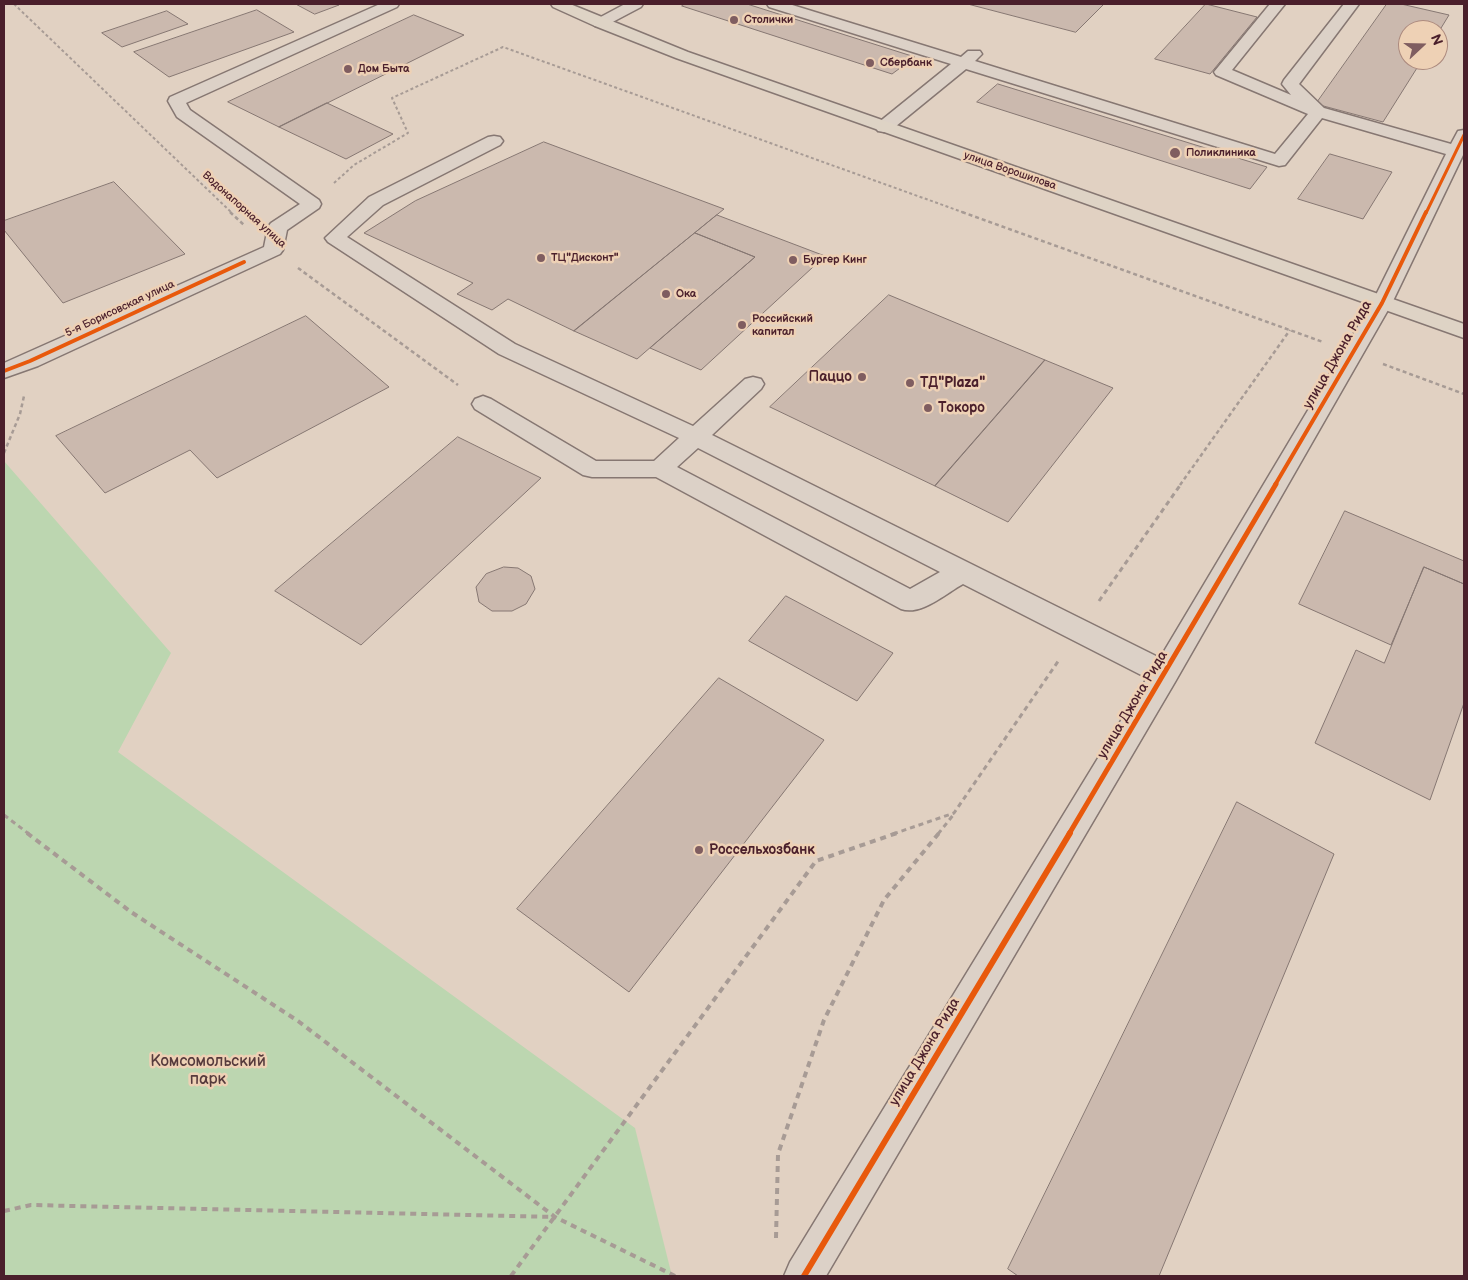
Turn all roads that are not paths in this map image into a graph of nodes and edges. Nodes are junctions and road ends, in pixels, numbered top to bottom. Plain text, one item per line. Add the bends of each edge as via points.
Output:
1 (392, 4) edge
2 (558, 4) edge
3 (636, 4) edge
4 (774, 4) edge
5 (1278, 4) edge
6 (1352, 4) edge
7 (600, 23) junction
8 (979, 50) dead end
9 (962, 63) junction
10 (1318, 112) junction
11 (884, 127) junction
12 (494, 141) dead end
13 (1459, 153) edge
14 (1382, 303) junction
15 (1464, 331) edge
16 (4, 371) edge
17 (753, 384) dead end
18 (483, 404) road end
19 (696, 437) junction
20 (660, 469) junction
21 (961, 572) junction
22 (1165, 674) junction
23 (804, 1276) edge

1 - 16 street, 5-я Борисовская улица via 176,102 183,113 312,204 278,228 273,250
2 - 7 main road, улица Ворошилова
3 - 7 street
4 - 9 street
5 - 10 street via 1222,72
6 - 10 street via 1290,84
7 - 11 main road, улица Ворошилова
8 - 9 street
9 - 10 street via 1279,161
9 - 11 street
10 - 13 street
11 - 14 main road, улица Ворошилова
12 - 19 street via 376,201 335,238 507,349
13 - 14 street, улица Джона Рида
14 - 15 main road, улица Ворошилова
14 - 22 street, улица Джона Рида
17 - 19 street
18 - 20 street via 592,469
19 - 20 street
19 - 21 street
20 - 21 street via 910,602
21 - 22 street
22 - 23 street, улица Джона Рида

